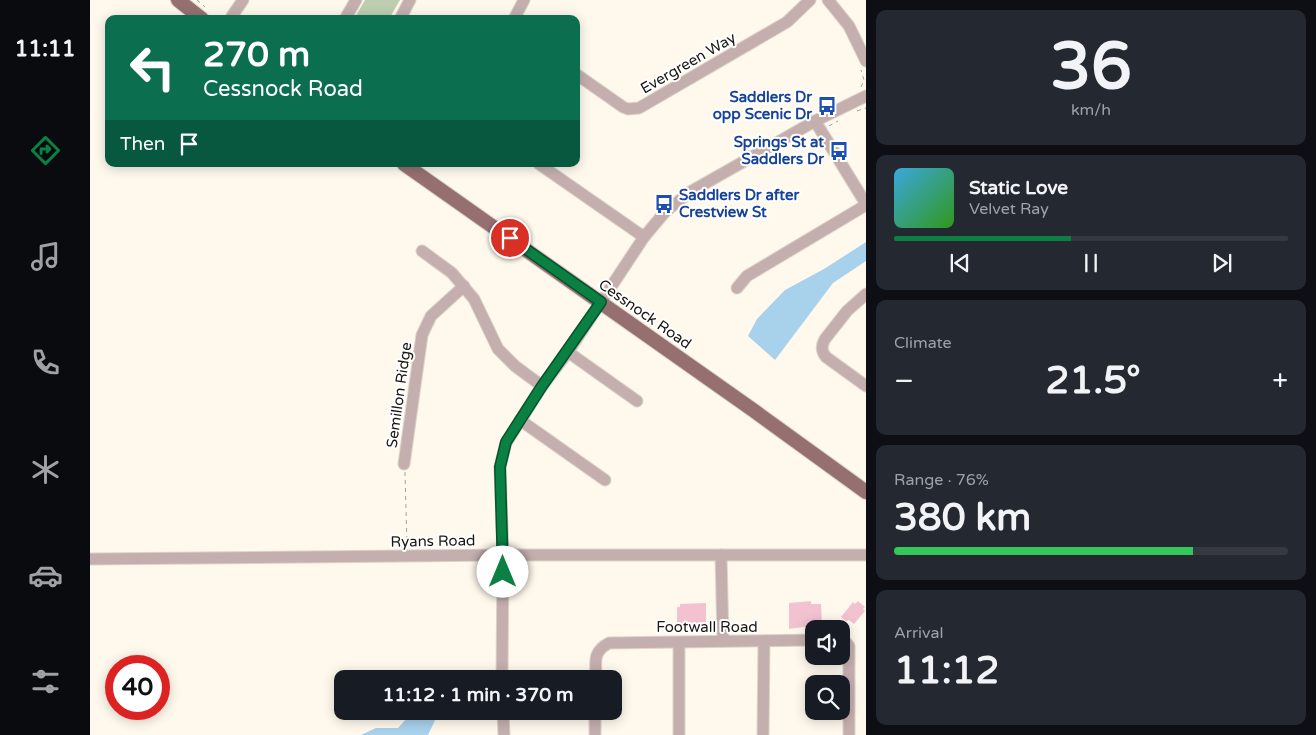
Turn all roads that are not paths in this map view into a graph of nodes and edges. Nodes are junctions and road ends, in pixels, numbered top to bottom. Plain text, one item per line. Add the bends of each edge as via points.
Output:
1 (178, 0) edge
2 (243, 0) edge
3 (356, 0) edge
4 (410, 0) edge
5 (524, 0) edge
6 (810, 0) edge
7 (828, 0) edge
8 (204, 13) edge
9 (233, 15) edge
10 (348, 15) edge
11 (402, 15) edge
12 (516, 15) edge
13 (863, 63) edge
14 (580, 77) edge
15 (863, 93) edge
16 (815, 121) junction
17 (408, 167) edge
18 (543, 167) edge
19 (866, 204) edge
20 (644, 238) junction
21 (422, 251) dead end
22 (464, 286) junction
23 (737, 288) dead end
24 (866, 294) edge
25 (601, 302) junction
26 (568, 352) junction
27 (542, 386) junction
28 (866, 386) edge
29 (637, 401) dead end
30 (520, 420) junction
31 (404, 464) road end
32 (605, 480) dead end
33 (866, 492) edge
34 (503, 554) junction
35 (721, 555) junction
36 (866, 555) edge
37 (90, 559) edge
38 (805, 640) edge
39 (723, 641) junction
40 (679, 642) junction
41 (764, 642) junction
42 (849, 665) edge
43 (502, 670) edge
44 (596, 670) edge
45 (503, 720) edge
46 (595, 720) edge
47 (504, 735) edge
48 (595, 735) edge
49 (679, 735) edge
50 (763, 735) edge
51 (849, 735) edge

1 - 8 main road
2 - 9 street
3 - 10 street
4 - 11 street
5 - 12 street
6 - 14 street, Evergreen Way via 788,22 639,108 623,107
7 - 13 street via 849,26
15 - 16 street
16 - 19 street
16 - 20 street via 690,192 665,212
17 - 25 main road, Cessnock Road
18 - 20 street
19 - 23 street via 747,276
20 - 25 street
21 - 22 street
22 - 27 street via 474,299 498,349
22 - 31 street, Semillon Ridge via 431,316 422,335
24 - 28 street via 847,311 822,345 826,357
25 - 26 street
25 - 33 main road, Cessnock Road
26 - 27 street
26 - 29 street
27 - 30 street
30 - 32 street
30 - 34 street via 506,442 500,467
34 - 35 street, Ryans Road
34 - 37 street, Ryans Road
34 - 43 street
35 - 36 street, Ryans Road
35 - 39 street
38 - 41 street, Footwall Road
39 - 40 street, Footwall Road
39 - 41 street, Footwall Road
40 - 44 street, Footwall Road via 609,643 596,654
40 - 49 street
41 - 50 street
42 - 51 street
45 - 47 street
46 - 48 street

